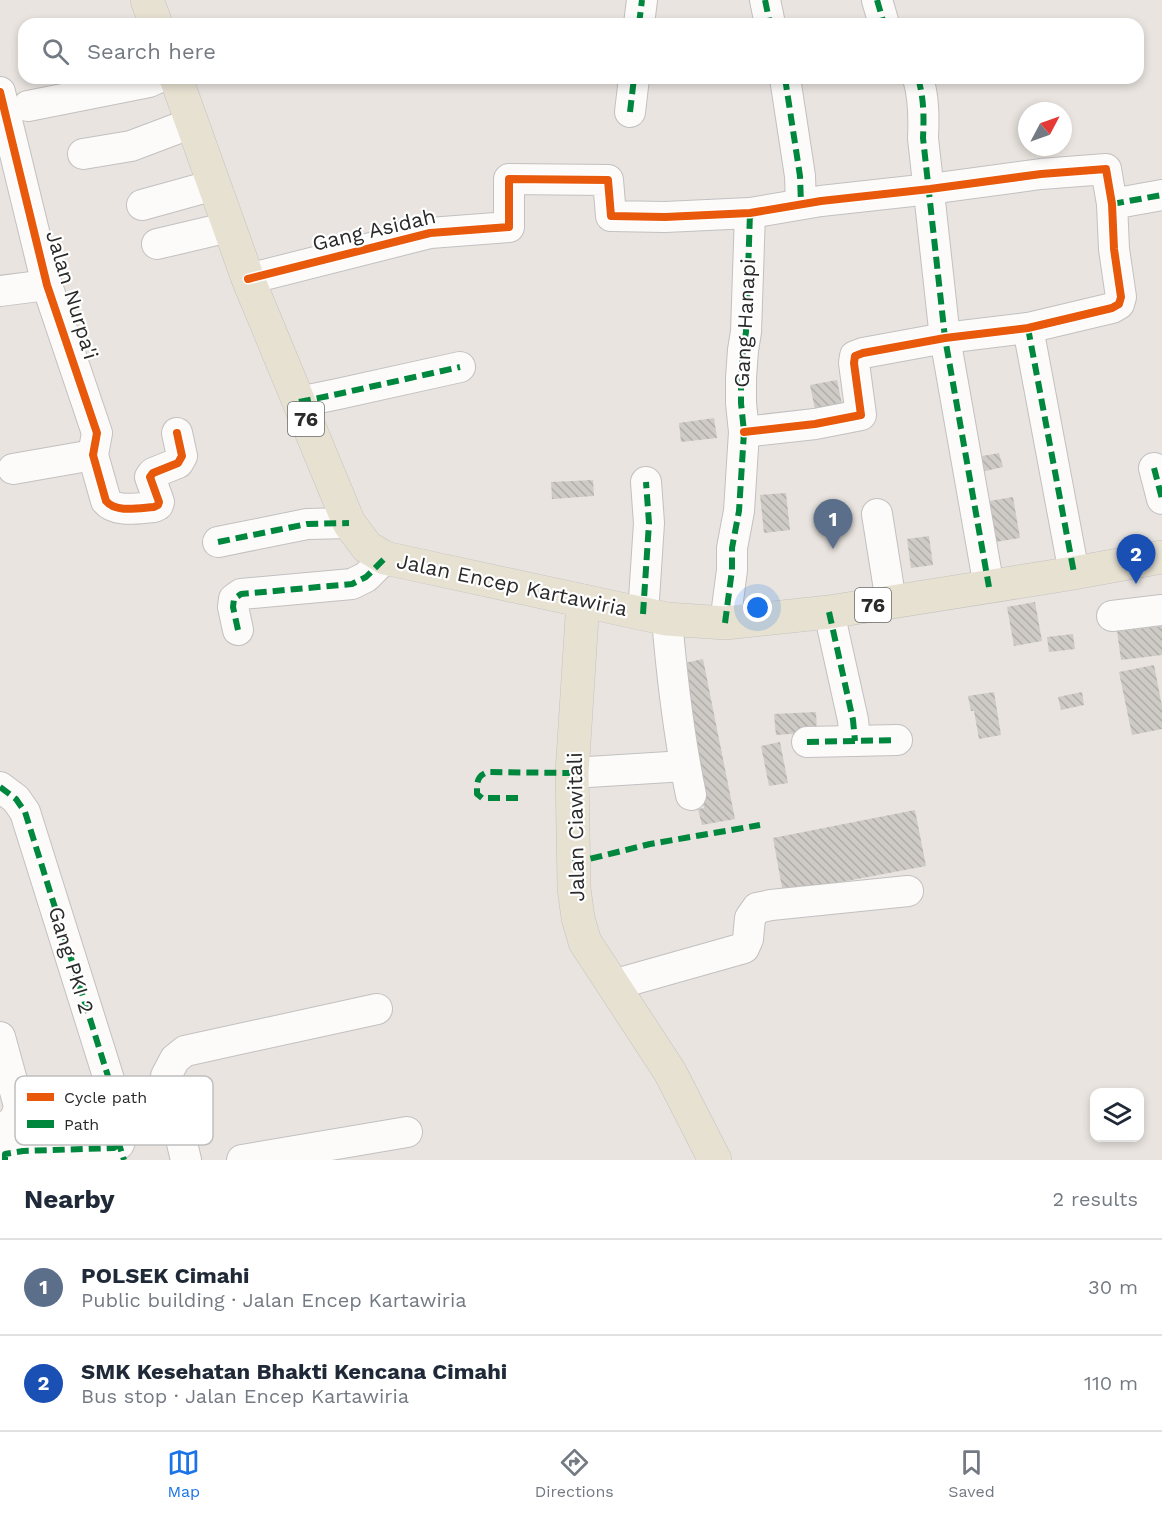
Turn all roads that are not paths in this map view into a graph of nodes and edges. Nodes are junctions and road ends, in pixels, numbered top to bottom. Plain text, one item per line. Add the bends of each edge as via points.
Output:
1 (147, 0) edge
2 (642, 0) edge
3 (765, 0) edge
4 (877, 0) edge
5 (154, 18) edge
6 (640, 18) edge
7 (769, 18) edge
8 (882, 18) edge
9 (136, 84) edge
10 (178, 84) edge
11 (633, 84) edge
12 (786, 84) edge
13 (920, 84) edge
14 (8, 104) edge
15 (630, 111) dead end
16 (192, 123) junction
17 (83, 154) dead end
18 (214, 185) junction
19 (930, 189) junction
20 (1162, 195) edge
21 (801, 204) junction
22 (1112, 204) junction
23 (142, 205) dead end
24 (750, 213) junction
25 (229, 226) junction
26 (157, 244) dead end
27 (248, 279) junction
28 (46, 285) junction
29 (0, 291) edge
30 (1028, 327) junction
31 (945, 338) junction
32 (460, 367) dead end
33 (299, 402) junction
34 (744, 432) junction
35 (177, 433) dead end
36 (93, 455) junction
37 (1154, 468) dead end
38 (13, 469) dead end
39 (646, 482) dead end
40 (1162, 499) edge
41 (877, 514) dead end
42 (350, 523) junction
43 (218, 542) dead end
44 (1162, 557) edge
45 (385, 558) junction
46 (1074, 573) junction
47 (989, 587) junction
48 (583, 601) junction
49 (891, 602) junction
50 (1162, 610) edge
51 (829, 612) junction
52 (655, 616) junction
53 (1112, 616) dead end
54 (726, 623) junction
55 (238, 630) dead end
56 (897, 740) dead end
57 (855, 741) junction
58 (807, 742) dead end
59 (685, 766) junction
60 (572, 773) junction
61 (0, 787) edge
62 (691, 795) dead end
63 (908, 891) dead end
64 (613, 985) junction
65 (377, 1009) dead end
66 (0, 1037) edge
67 (108, 1076) edge
68 (166, 1076) edge
69 (15, 1091) edge
70 (15, 1118) edge
71 (407, 1132) dead end
72 (118, 1145) edge
73 (182, 1145) edge
74 (3, 1148) edge
75 (186, 1160) edge
76 (242, 1160) edge
77 (715, 1160) edge

1 - 5 main road
2 - 6 street
3 - 7 street
4 - 8 street
9 - 14 street
10 - 16 main road, Jalan Encep Kartawiria / 76
11 - 15 street
12 - 21 street
13 - 19 street
14 - 28 street, Jalan Nurpa'i
16 - 17 street via 132,146
16 - 18 main road, Jalan Encep Kartawiria / 76
18 - 23 street
18 - 25 main road, Jalan Encep Kartawiria / 76
19 - 21 street
19 - 22 street via 1106,169
19 - 31 street
20 - 22 street
21 - 24 street
22 - 30 street via 1119,304
24 - 27 street, Gang Asidah via 611,216 608,180 509,179 509,227 430,233
24 - 34 street, Gang Hanapi via 741,378
25 - 26 street
25 - 27 main road, Jalan Encep Kartawiria / 76
27 - 33 main road, Jalan Encep Kartawiria / 76
28 - 29 street
28 - 36 street, Jalan Nurpa'i via 97,433
30 - 31 street
30 - 46 street
31 - 34 street via 855,356 861,415
31 - 47 street
32 - 33 street
33 - 42 main road, Jalan Encep Kartawiria / 76
34 - 54 street, Gang Hanapi
35 - 36 street, Jalan Nurpa'i via 182,456 178,463 150,477 159,501 154,507 110,506
36 - 38 street
37 - 40 street
39 - 52 street
41 - 49 street
42 - 43 street via 308,525
42 - 45 main road, Jalan Encep Kartawiria / 76 via 367,547
44 - 46 main road, Jalan Encep Kartawiria / 76
45 - 48 main road, Jalan Encep Kartawiria / 76
45 - 55 street via 366,577 352,584 241,594 234,599 233,607
46 - 47 main road, Jalan Encep Kartawiria / 76
47 - 49 main road, Jalan Encep Kartawiria / 76
48 - 52 main road, Jalan Encep Kartawiria / 76
48 - 60 main road, Jalan Ciawitali
49 - 51 main road, Jalan Encep Kartawiria / 76
50 - 53 street
51 - 54 main road, Jalan Encep Kartawiria / 76
51 - 57 street
52 - 54 main road, Jalan Encep Kartawiria / 76
52 - 59 street via 671,674
56 - 57 street
57 - 58 street
59 - 60 street
59 - 62 street
60 - 64 main road, Jalan Ciawitali via 578,918 585,942
61 - 67 street, Gang PKI 2 via 25,812
63 - 64 street via 757,908 750,918 744,948
64 - 77 main road, Jalan Ciawitali via 670,1072
65 - 68 street via 185,1051 175,1059
66 - 69 street
70 - 74 street
71 - 76 street
72 - 74 street, Gang PKI 2 via 23,1151
73 - 75 street

